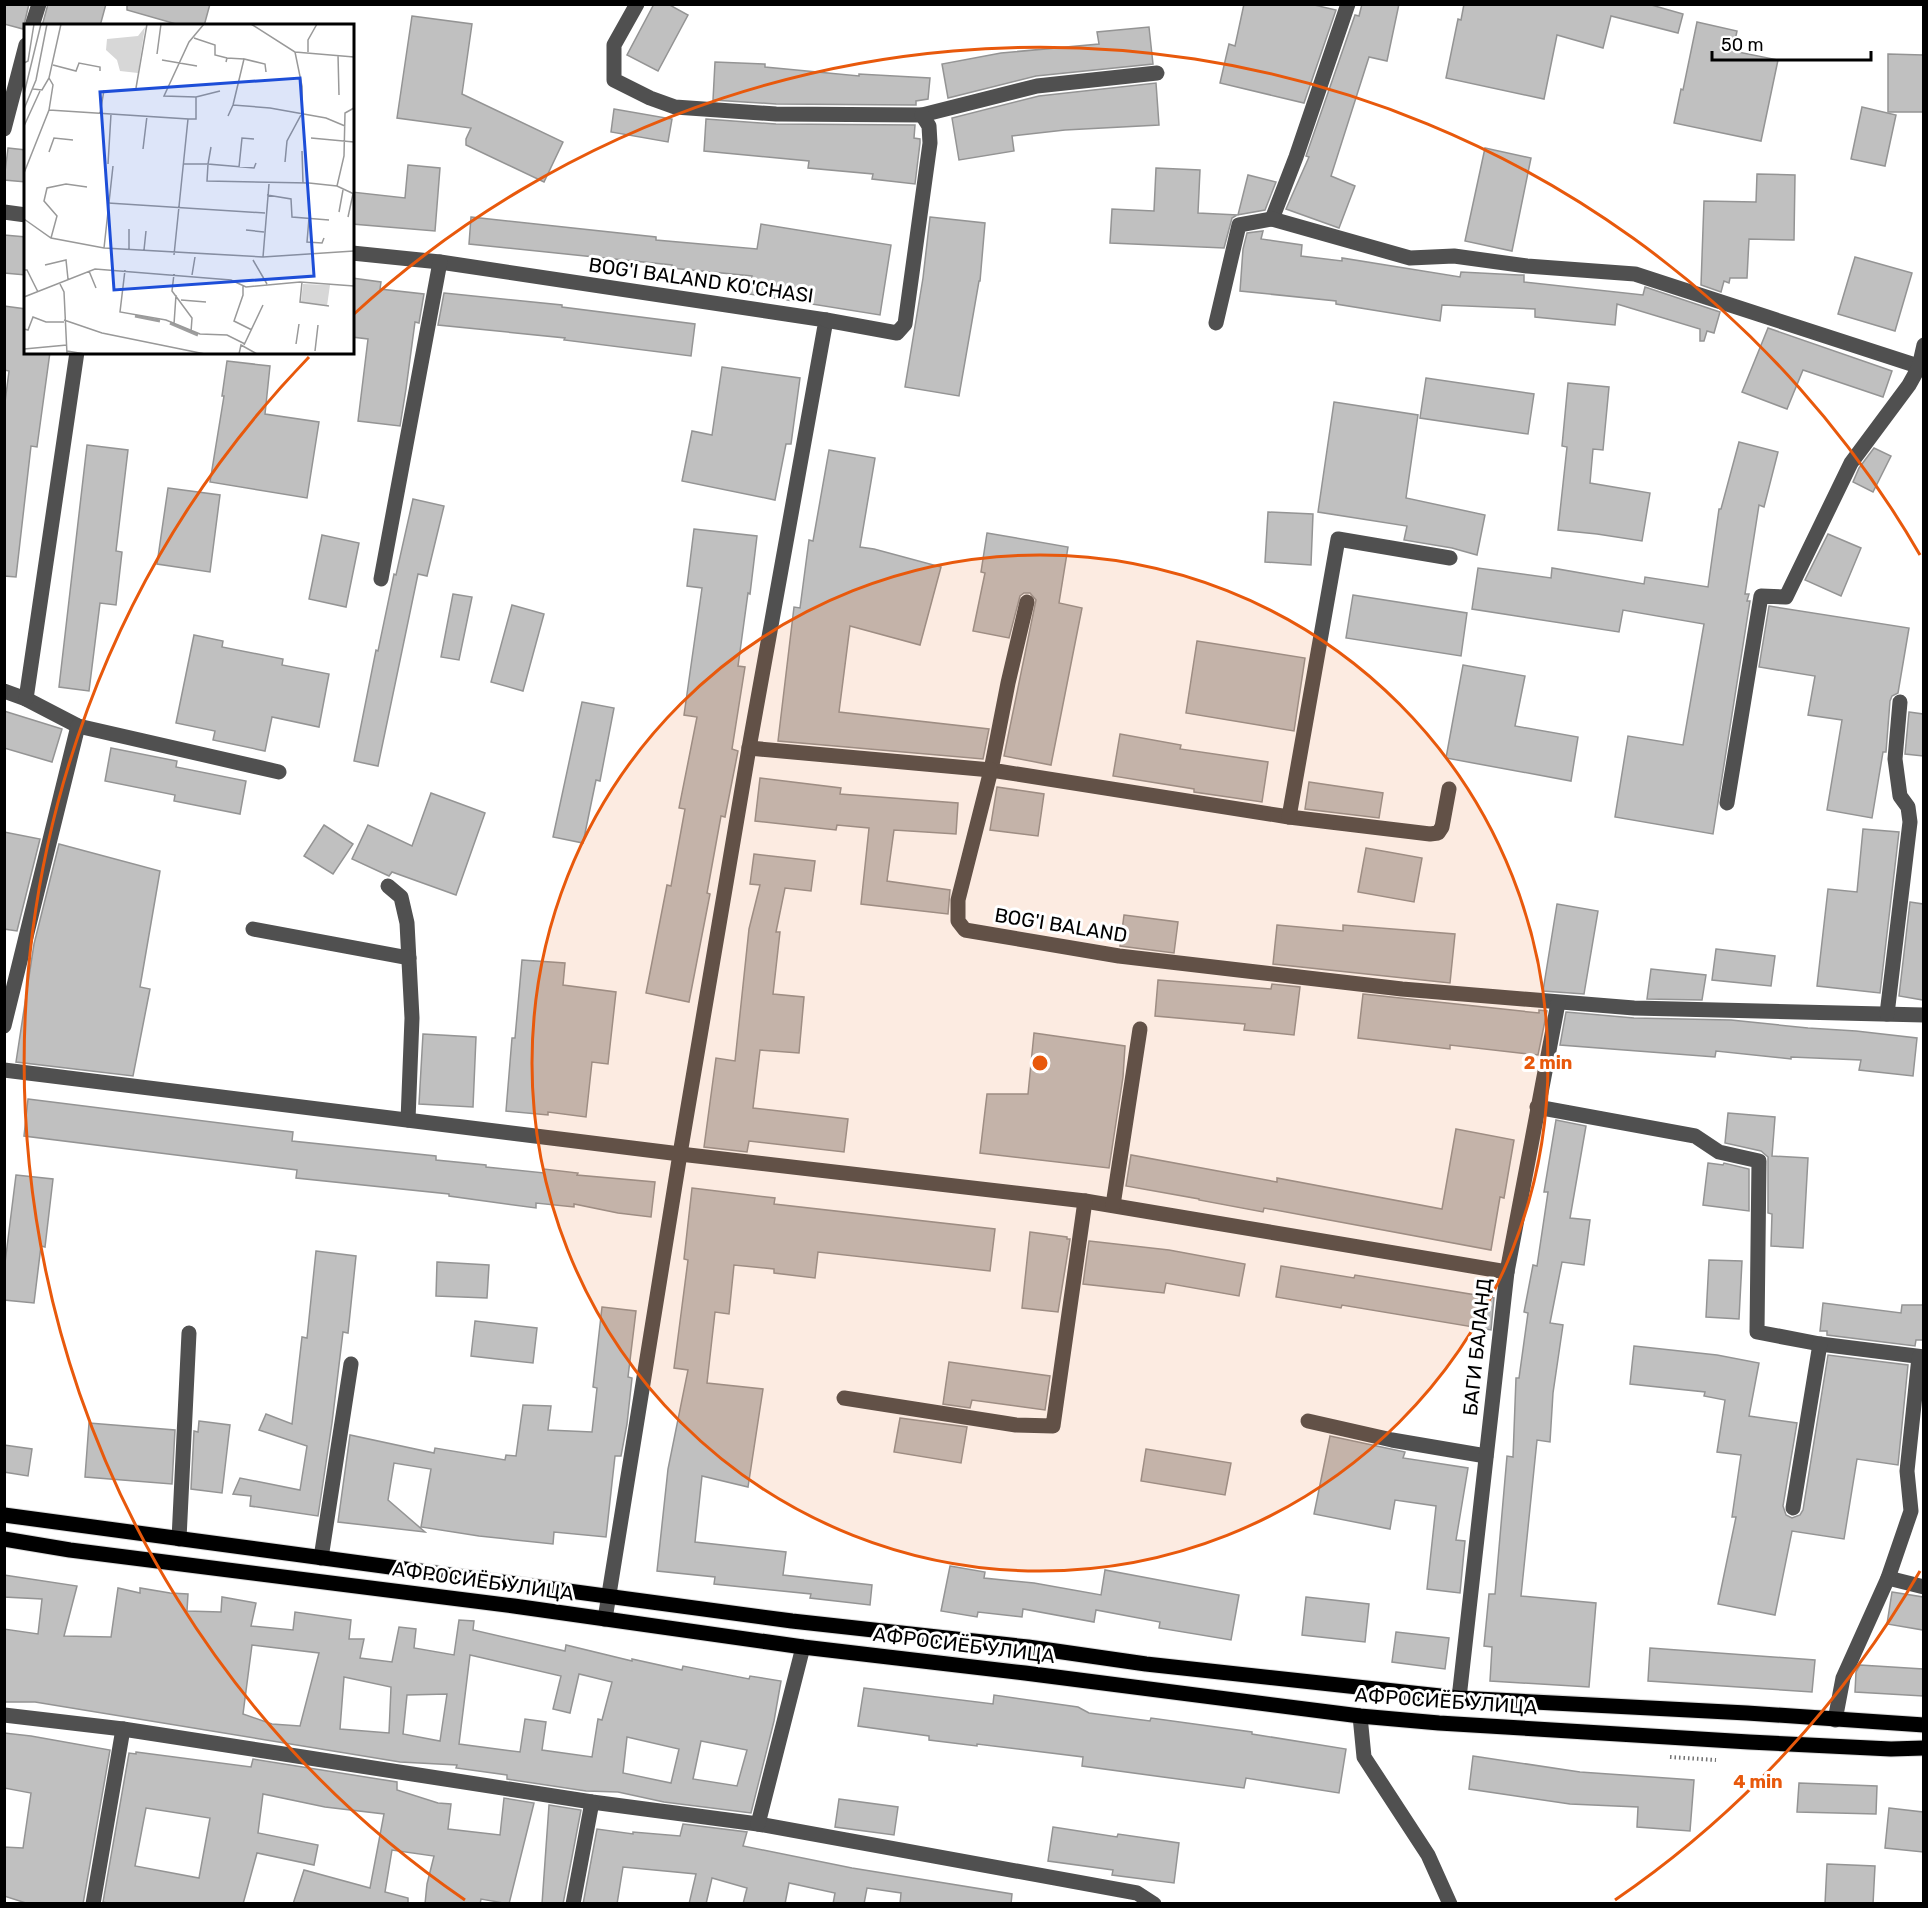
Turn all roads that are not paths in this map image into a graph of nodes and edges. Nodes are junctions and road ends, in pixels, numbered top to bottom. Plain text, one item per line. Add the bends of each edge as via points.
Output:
1 (39, 4) edge
2 (637, 4) edge
3 (1348, 4) edge
4 (33, 24) edge
5 (24, 53) edge
6 (1157, 73) dead end
7 (922, 115) junction
8 (4, 129) edge
9 (4, 212) edge
10 (24, 215) edge
11 (1272, 219) junction
12 (354, 253) edge
13 (440, 262) junction
14 (826, 320) junction
15 (1216, 323) dead end
16 (1923, 345) edge
17 (77, 354) edge
18 (1921, 368) edge
19 (1450, 558) dead end
20 (381, 579) dead end
21 (1027, 602) dead end
22 (4, 691) edge
23 (26, 699) junction
24 (1900, 702) dead end
25 (78, 726) junction
26 (749, 748) junction
27 (991, 770) junction
28 (279, 772) dead end
29 (1449, 789) dead end
30 (1727, 803) dead end
31 (1289, 817) junction
32 (388, 886) dead end
33 (253, 929) dead end
34 (409, 958) junction
35 (1558, 1003) junction
36 (1887, 1014) junction
37 (1923, 1015) edge
38 (4, 1026) edge
39 (1140, 1029) dead end
40 (4, 1070) edge
41 (1538, 1107) junction
42 (408, 1120) junction
43 (680, 1154) junction
44 (1085, 1201) junction
45 (1113, 1206) junction
46 (1507, 1272) junction
47 (189, 1333) dead end
48 (1820, 1344) junction
49 (1921, 1357) edge
50 (351, 1364) dead end
51 (844, 1398) dead end
52 (1308, 1421) dead end
53 (1486, 1456) junction
54 (1793, 1508) dead end
55 (4, 1515) edge
56 (4, 1539) edge
57 (179, 1539) junction
58 (321, 1558) junction
59 (1888, 1578) junction
60 (1923, 1587) edge
61 (607, 1597) junction
62 (605, 1619) junction
63 (803, 1647) junction
64 (1028, 1647) junction
65 (1146, 1664) junction
66 (1025, 1673) junction
67 (1139, 1689) junction
68 (1459, 1698) junction
69 (4, 1715) edge
70 (1360, 1716) junction
71 (1835, 1719) junction
72 (1923, 1725) edge
73 (123, 1729) junction
74 (1923, 1748) edge
75 (592, 1802) junction
76 (758, 1824) junction
77 (93, 1904) edge
78 (573, 1904) edge
79 (1154, 1904) edge
80 (1450, 1904) edge

1 - 4 street
2 - 7 street via 614,45 614,80 650,98 675,107 776,114
3 - 11 street
5 - 8 street
6 - 7 street via 1037,86
7 - 14 street via 929,126 930,143 905,324 897,333
9 - 10 street
11 - 15 street via 1239,225
11 - 18 street via 1410,258 1454,256 1635,274
12 - 13 street, BOG'I BALAND KO'CHASI
13 - 14 street, BOG'I BALAND KO'CHASI
13 - 20 street
14 - 26 street, BOG'I BALAND KO'CHASI
16 - 18 street
17 - 23 street
18 - 30 street via 1851,463 1786,597 1761,596
19 - 31 street via 1338,539
21 - 27 street, BOG'I BALAND
22 - 23 street
23 - 25 street
24 - 36 street via 1895,759 1900,796 1908,807 1910,822
25 - 28 street
25 - 38 street
26 - 27 street
26 - 43 street, BOG'I BALAND KO'CHASI
27 - 31 street
27 - 35 street, BOG'I BALAND via 958,900 958,921 965,930 1119,956
29 - 31 street via 1438,833
32 - 34 street via 401,897
33 - 34 street
34 - 42 street via 412,1018
35 - 36 street, BOG'I BALAND
35 - 41 street, БАГИ БАЛАНД
36 - 37 street, BOG'I BALAND
39 - 45 street
40 - 42 street
41 - 46 street, БАГИ БАЛАНД
41 - 48 street via 1695,1136 1719,1152 1759,1161 1757,1332
42 - 43 street
43 - 44 street
43 - 61 street, BOG'I BALAND KO'CHASI
44 - 45 street
44 - 51 street via 1053,1426 1016,1425
45 - 46 street
46 - 53 street, БАГИ БАЛАНД
47 - 57 street
48 - 49 street
48 - 54 street
49 - 59 street via 1906,1471 1911,1511
50 - 58 street
52 - 53 street
53 - 68 street, БАГИ БАЛАНД
55 - 57 main road, АФРОСИЁБ УЛИЦА
56 - 62 main road, АФРОСИЁБ УЛИЦА
57 - 58 main road, АФРОСИЁБ УЛИЦА
58 - 61 main road, АФРОСИЁБ УЛИЦА
59 - 60 street
59 - 71 street via 1844,1678
61 - 62 street, BOG'I BALAND KO'CHASI
61 - 64 main road, АФРОСИЁБ УЛИЦА
62 - 63 main road, АФРОСИЁБ УЛИЦА
63 - 66 main road, АФРОСИЁБ УЛИЦА
63 - 76 street
64 - 65 main road, АФРОСИЁБ УЛИЦА
64 - 66 main road
65 - 67 main road
65 - 68 main road, АФРОСИЁБ УЛИЦА
66 - 67 main road, АФРОСИЁБ УЛИЦА
67 - 70 main road, АФРОСИЁБ УЛИЦА
68 - 71 main road, АФРОСИЁБ УЛИЦА
69 - 73 street
70 - 74 main road, АФРОСИЁБ УЛИЦА via 1749,1743
70 - 80 street via 1364,1757 1428,1855
71 - 72 main road, АФРОСИЁБ УЛИЦА
73 - 75 street
73 - 77 street
75 - 76 street
75 - 78 street
76 - 79 street via 1137,1893

